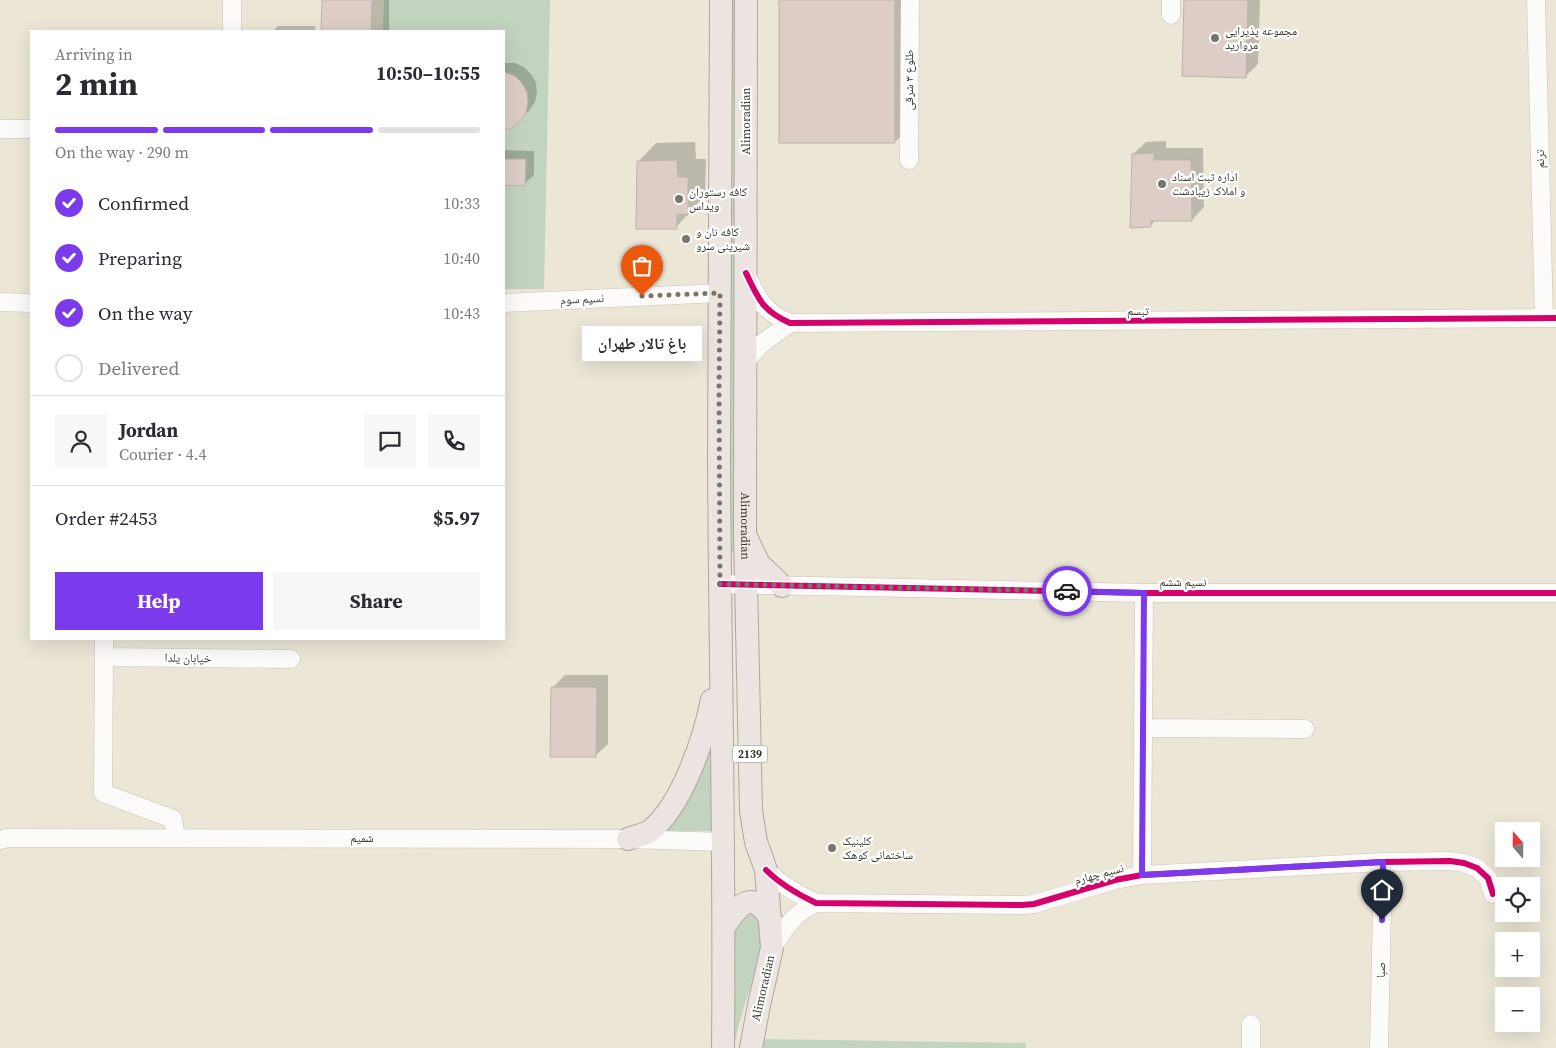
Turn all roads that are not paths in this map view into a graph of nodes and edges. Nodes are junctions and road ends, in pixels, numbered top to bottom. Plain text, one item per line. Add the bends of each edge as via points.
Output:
1 (232, 0) edge
2 (721, 0) edge
3 (746, 0) edge
4 (910, 0) edge
5 (1536, 0) edge
6 (232, 30) edge
7 (0, 129) edge
8 (30, 129) edge
9 (909, 160) dead end
10 (746, 273) junction
11 (720, 293) junction
12 (0, 302) edge
13 (30, 303) edge
14 (505, 303) edge
15 (1550, 318) edge
16 (790, 323) junction
17 (746, 362) junction
18 (745, 534) junction
19 (720, 584) junction
20 (746, 585) junction
21 (782, 586) junction
22 (1144, 593) junction
23 (1556, 593) edge
24 (104, 640) edge
25 (104, 656) junction
26 (291, 659) dead end
27 (720, 664) junction
28 (1143, 728) junction
29 (1305, 729) dead end
30 (176, 838) junction
31 (628, 838) junction
32 (0, 840) edge
33 (724, 842) junction
34 (1383, 862) junction
35 (766, 870) junction
36 (1142, 875) junction
37 (1493, 894) dead end
38 (816, 903) junction
39 (771, 920) junction
40 (724, 927) junction
41 (772, 948) junction
42 (1251, 1024) dead end
43 (723, 1048) edge
44 (751, 1048) edge
45 (1251, 1048) edge
46 (1380, 1048) edge

1 - 6 street
2 - 11 main road, Alimoradian / 2139
3 - 10 main road, Alimoradian / 2139
4 - 9 street, طلوع ۳ شرقی
5 - 15 street, ترنم
7 - 8 street
10 - 16 street, تبسم via 763,306 775,317
10 - 17 main road, Alimoradian / 2139
11 - 14 street, نسیم سوم
11 - 19 main road, Alimoradian / 2139
12 - 13 street
15 - 16 street, تبسم
16 - 17 street via 761,344
17 - 18 main road, Alimoradian / 2139
18 - 20 main road, Alimoradian / 2139
18 - 21 main road via 759,564
19 - 20 street, نسیم ششم
19 - 27 main road, Alimoradian / 2139
20 - 21 street, نسیم ششم
20 - 35 main road, Alimoradian / 2139 via 751,811 756,842
21 - 22 street, نسیم ششم
22 - 23 street, نسیم ششم
22 - 28 street
24 - 25 street
25 - 26 street, خیابان یلدا
25 - 30 street via 103,793 173,819
27 - 31 main road via 706,728 688,774 665,816 648,832
27 - 33 main road, Alimoradian / 2139
28 - 29 street
28 - 36 street
30 - 31 street, شمیم
30 - 32 street, شمیم
31 - 33 street, شمیم
33 - 40 main road, Alimoradian
34 - 36 street, نسیم چهارم
34 - 37 street, نسیم چهارم via 1464,863 1488,878
34 - 46 street, صبا
35 - 38 street, نسیم چهارم via 797,894
35 - 39 main road, Alimoradian / 2139
36 - 38 street, نسیم چهارم via 1034,904
38 - 41 street via 793,916
39 - 40 main road via 764,908 748,902 735,910
39 - 41 main road, Alimoradian / 2139
40 - 43 main road, Alimoradian
41 - 44 main road, Alimoradian / 2139
42 - 45 street

